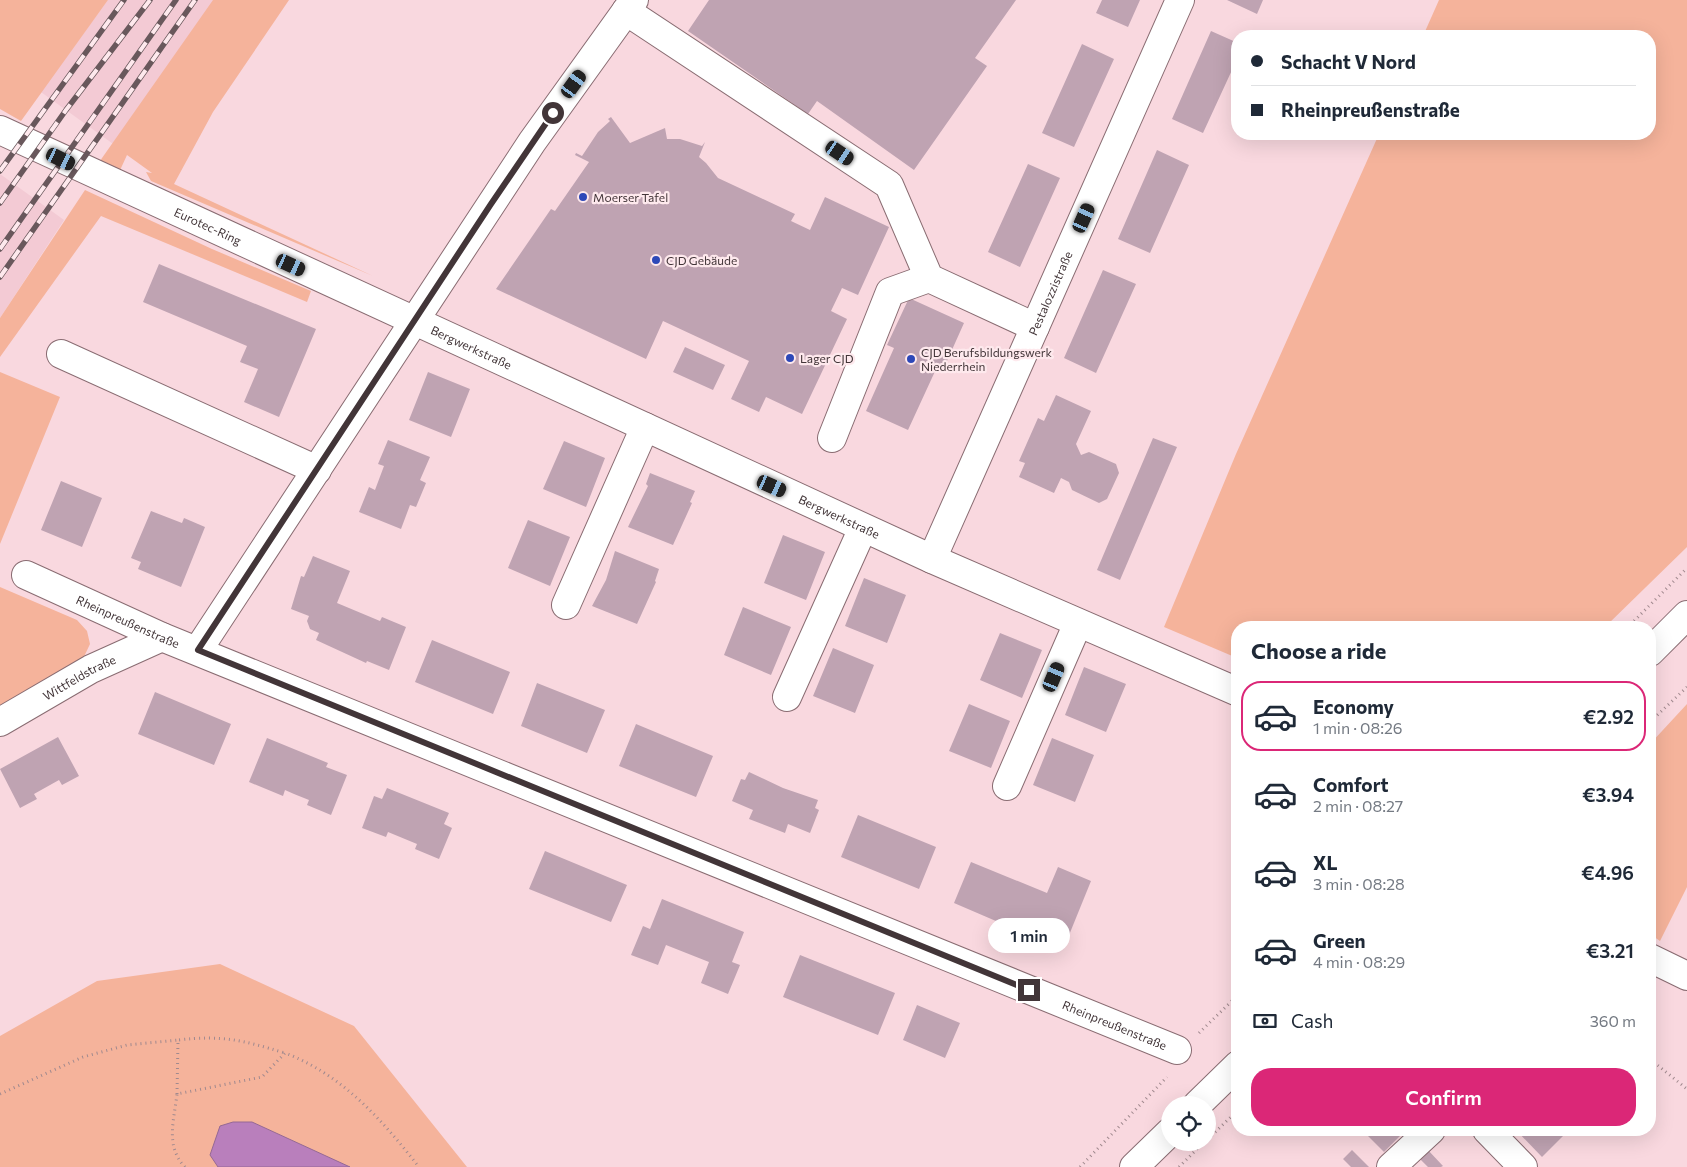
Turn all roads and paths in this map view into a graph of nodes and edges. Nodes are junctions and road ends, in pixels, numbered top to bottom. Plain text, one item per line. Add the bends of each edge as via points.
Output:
1 (1180, 0) edge
2 (630, 6) edge
3 (0, 130) edge
4 (929, 278) junction
5 (415, 322) junction
6 (1035, 327) junction
7 (61, 354) dead end
8 (645, 428) junction
9 (832, 438) dead end
10 (317, 470) junction
11 (863, 528) junction
12 (932, 559) junction
13 (1687, 568) edge
14 (26, 575) dead end
15 (566, 605) dead end
16 (1687, 615) edge
17 (1634, 621) edge
18 (1078, 623) junction
19 (162, 637) junction
20 (1656, 646) edge
21 (198, 650) junction
22 (1687, 687) edge
23 (1231, 689) edge
24 (787, 697) dead end
25 (1656, 716) edge
26 (0, 722) edge
27 (1007, 786) dead end
28 (1656, 961) edge
29 (1687, 976) edge
30 (1231, 1001) edge
31 (178, 1040) junction
32 (285, 1053) junction
33 (1181, 1054) junction
34 (1656, 1063) edge
35 (1231, 1072) edge
36 (1687, 1089) edge
37 (0, 1094) edge
38 (176, 1094) junction
39 (1206, 1096) edge
40 (1231, 1117) edge
41 (1216, 1131) edge
42 (1425, 1136) edge
43 (1494, 1136) edge
44 (1161, 1141) edge
45 (1195, 1151) edge
46 (185, 1167) edge
47 (419, 1167) edge
48 (1080, 1167) edge
49 (1134, 1167) edge
50 (1179, 1167) edge
51 (1391, 1167) edge
52 (1524, 1167) edge

1 - 6 street, Pestalozzistraße
2 - 4 street via 888,185
2 - 5 street via 532,142
3 - 5 street, Eurotec-Ring
4 - 6 street
4 - 9 street via 890,292
5 - 8 street, Bergwerkstraße
5 - 10 street
6 - 12 street, Pestalozzistraße
7 - 10 street
8 - 11 street, Bergwerkstraße
8 - 15 street
10 - 21 street
11 - 12 street, Bergwerkstraße
11 - 24 street
12 - 18 street, Bergwerkstraße
13 - 17 path
14 - 19 street, Rheinpreußenstraße
16 - 20 street
18 - 23 street, Bergwerkstraße
18 - 27 street
19 - 21 street, Rheinpreußenstraße
19 - 26 street, Wittfeldstraße via 91,669
21 - 33 street, Rheinpreußenstraße
22 - 25 path
28 - 29 street
30 - 33 path via 1204,1026
31 - 32 path via 206,1037 238,1039
31 - 37 path via 127,1045 83,1057
31 - 38 path
32 - 38 path via 262,1077
32 - 47 path via 305,1060 334,1078 386,1126
33 - 48 path via 1161,1084
34 - 36 path
35 - 39 street
38 - 46 path via 172,1142 176,1157
40 - 41 path
42 - 51 street
43 - 52 street
44 - 49 street
45 - 50 path

